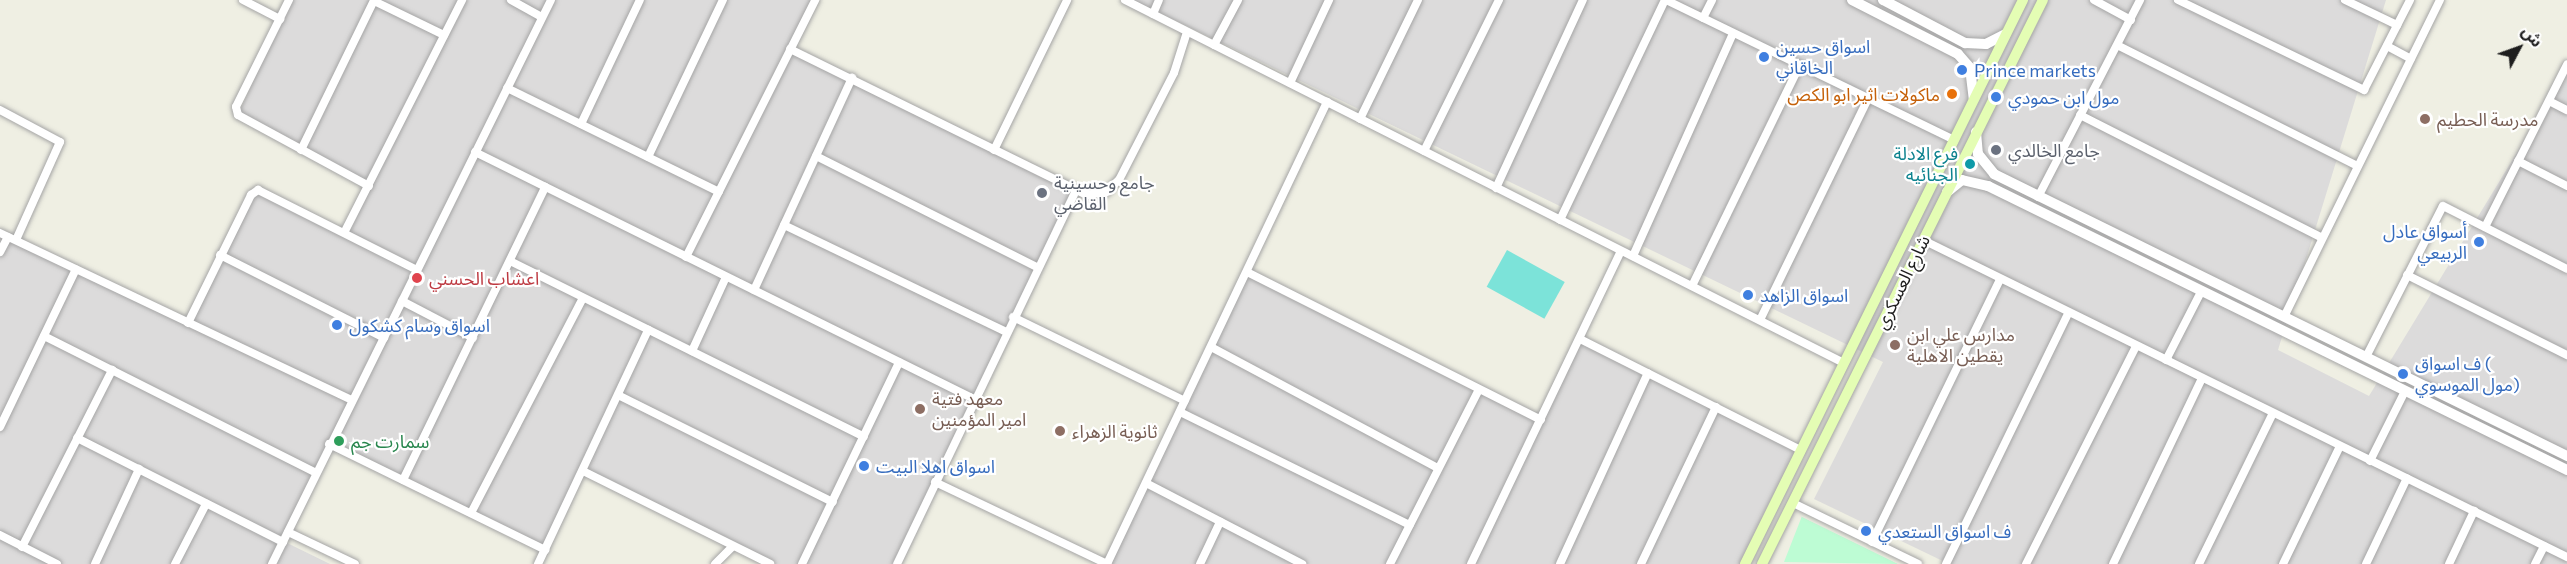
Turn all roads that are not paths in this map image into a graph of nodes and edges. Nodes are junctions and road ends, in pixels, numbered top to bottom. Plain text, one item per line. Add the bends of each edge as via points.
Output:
1 (243, 0) edge
2 (289, 0) edge
3 (462, 0) edge
4 (511, 0) edge
5 (551, 0) edge
6 (640, 0) edge
7 (723, 0) edge
8 (815, 0) edge
9 (1067, 0) edge
10 (1125, 0) edge
11 (1159, 0) edge
12 (1238, 0) edge
13 (1329, 0) edge
14 (1418, 0) edge
15 (1499, 0) edge
16 (1583, 0) edge
17 (1665, 0) edge
18 (1712, 0) edge
19 (1852, 0) edge
20 (1883, 0) edge
21 (2023, 0) edge
22 (2043, 0) edge
23 (2094, 0) edge
24 (2140, 0) edge
25 (2178, 0) edge
26 (2345, 0) edge
27 (2410, 0) edge
28 (2440, 0) edge
29 (374, 1) edge
30 (1153, 14) junction
31 (542, 17) junction
32 (1703, 18) junction
33 (280, 19) junction
34 (2131, 20) junction
35 (2397, 25) junction
36 (1187, 32) junction
37 (1733, 33) junction
38 (2006, 34) junction
39 (444, 35) junction
40 (1214, 45) junction
41 (2119, 46) junction
42 (2387, 46) junction
43 (790, 50) junction
44 (2411, 59) junction
45 (1800, 65) junction
46 (2567, 65) edge
47 (852, 78) junction
48 (1290, 83) junction
49 (507, 88) junction
50 (1868, 99) junction
51 (1974, 99) junction
52 (2549, 101) junction
53 (1327, 102) junction
54 (0, 110) edge
55 (2567, 110) edge
56 (2079, 115) junction
57 (1360, 119) junction
58 (581, 124) junction
59 (1977, 128) junction
60 (1954, 140) junction
61 (301, 150) junction
62 (994, 150) junction
63 (1424, 151) junction
64 (475, 153) junction
65 (816, 156) junction
66 (648, 157) junction
67 (2518, 161) junction
68 (2358, 166) junction
69 (1994, 174) junction
70 (369, 186) junction
71 (1988, 186) junction
72 (2567, 186) edge
73 (545, 187) junction
74 (1496, 188) junction
75 (1076, 191) junction
76 (719, 192) junction
77 (1946, 194) junction
78 (2038, 197) junction
79 (1560, 220) junction
80 (784, 225) junction
81 (2485, 227) junction
82 (345, 231) junction
83 (8, 237) edge
84 (2322, 238) junction
85 (1923, 240) junction
86 (1621, 250) junction
87 (0, 252) edge
88 (220, 255) junction
89 (1633, 256) junction
90 (686, 257) junction
91 (510, 261) junction
92 (1037, 267) junction
93 (76, 269) junction
94 (2567, 269) edge
95 (417, 270) junction
96 (1247, 272) junction
97 (2407, 275) junction
98 (726, 277) junction
99 (2000, 279) junction
100 (1692, 286) junction
101 (1881, 287) junction
102 (754, 290) junction
103 (2201, 292) junction
104 (1895, 296) junction
105 (583, 298) junction
106 (402, 301) junction
107 (2069, 312) junction
108 (1868, 315) junction
109 (1013, 317) junction
110 (2284, 317) junction
111 (1760, 320) junction
112 (188, 323) junction
113 (1881, 324) junction
114 (648, 330) junction
115 (1006, 332) junction
116 (44, 336) junction
117 (384, 338) junction
118 (473, 338) junction
119 (1580, 339) junction
120 (1211, 346) junction
121 (2136, 346) junction
122 (692, 351) junction
123 (2567, 355) edge
124 (2366, 357) junction
125 (2166, 360) junction
126 (899, 362) junction
127 (1844, 363) junction
128 (112, 370) junction
129 (1648, 373) junction
130 (2202, 378) junction
131 (1479, 389) junction
132 (2404, 393) junction
133 (2440, 394) junction
134 (618, 395) junction
135 (350, 399) junction
136 (974, 399) junction
137 (1185, 401) junction
138 (2462, 405) junction
139 (2433, 406) junction
140 (1716, 407) junction
141 (1180, 412) junction
142 (2273, 413) junction
143 (2456, 417) junction
144 (1540, 420) junction
145 (0, 427) edge
146 (864, 437) junction
147 (77, 438) junction
148 (329, 444) junction
149 (2340, 446) junction
150 (1801, 450) junction
151 (2567, 456) edge
152 (2370, 461) junction
153 (1438, 468) junction
154 (139, 469) junction
155 (2567, 470) edge
156 (313, 471) junction
157 (583, 471) junction
158 (2407, 478) junction
159 (404, 480) junction
160 (936, 482) junction
161 (1146, 483) junction
162 (833, 502) junction
163 (1793, 502) junction
164 (206, 504) junction
165 (2474, 511) junction
166 (471, 513) junction
167 (1220, 522) junction
168 (1410, 525) junction
169 (288, 532) junction
170 (0, 535) edge
171 (283, 542) junction
172 (1872, 542) junction
173 (22, 546) junction
174 (733, 546) junction
175 (2544, 546) junction
176 (545, 550) junction
177 (2567, 557) edge
178 (51, 563) edge
179 (1474, 563) edge
180 (95, 564) edge
181 (175, 564) edge
182 (272, 564) edge
183 (355, 564) edge
184 (538, 564) edge
185 (716, 564) edge
186 (770, 564) edge
187 (802, 564) edge
188 (897, 564) edge
189 (1107, 564) edge
190 (1200, 564) edge
191 (1302, 564) edge
192 (1390, 564) edge
193 (1560, 564) edge
194 (1641, 564) edge
195 (1745, 564) edge
196 (1762, 564) edge
197 (1918, 564) edge
198 (1946, 564) edge
199 (2026, 564) edge
200 (2114, 564) edge
201 (2199, 564) edge
202 (2283, 564) edge
203 (2366, 564) edge
204 (2449, 564) edge
205 (2535, 564) edge

1 - 33 street
2 - 33 street
3 - 39 street
4 - 31 street
5 - 31 street
6 - 58 street
7 - 66 street
8 - 43 street
9 - 62 street
10 - 30 street
11 - 30 street
12 - 40 street
13 - 48 street
14 - 57 street
15 - 63 street
16 - 74 street
17 - 32 street
17 - 79 street
18 - 32 street
19 - 51 street via 1958,54 1970,68
20 - 38 street via 1965,43 1986,44
21 - 38 main road, شارع العسكري
22 - 59 main road, شارع العسكري
23 - 34 street
24 - 34 street
25 - 42 street via 2364,90
26 - 35 street
27 - 35 street
28 - 44 street
29 - 39 street
29 - 61 street
30 - 36 street
31 - 49 street
32 - 37 street
33 - 61 street via 236,107 242,121
34 - 41 street
35 - 42 street
36 - 40 street
36 - 75 street via 1174,73 1119,180 1101,194
37 - 45 street
37 - 89 street
38 - 51 main road, شارع العسكري
39 - 70 street
40 - 48 street
41 - 56 street
41 - 68 street
42 - 44 street
43 - 47 street
43 - 76 street
44 - 68 street
45 - 50 street
45 - 100 street
46 - 52 street
47 - 62 street
47 - 65 street
48 - 53 street
49 - 58 street
49 - 64 street
50 - 60 street
50 - 111 street
51 - 60 main road, شارع العسكري
52 - 55 street
52 - 67 street
53 - 57 street
53 - 96 street
54 - 83 street via 60,142
56 - 78 street
56 - 84 street
57 - 63 street
58 - 66 street
59 - 69 street via 1978,154
59 - 77 main road, شارع العسكري
60 - 101 main road, شارع العسكري
61 - 70 street
62 - 75 street
63 - 74 street
64 - 73 street
64 - 95 street
65 - 80 street
65 - 92 street
66 - 76 street
67 - 72 street
67 - 81 street
68 - 84 street
69 - 71 street
69 - 78 street
70 - 82 street
71 - 77 street via 1962,180
71 - 103 street
73 - 90 street
73 - 91 street
74 - 79 street
75 - 92 street
76 - 90 street
77 - 85 main road, شارع العسكري
78 - 110 street
79 - 86 street
80 - 102 street
80 - 115 street
81 - 94 street
81 - 97 street via 2443,206
82 - 88 street via 258,190
82 - 95 street
83 - 87 street
83 - 93 street
84 - 110 street
85 - 99 street
85 - 104 main road, شارع العسكري
86 - 89 street
86 - 119 street
88 - 112 street
88 - 117 street
89 - 100 street
90 - 98 street
91 - 105 street
91 - 118 street
92 - 109 street
93 - 112 street
93 - 116 street
95 - 106 street
96 - 120 street
96 - 131 street
97 - 123 street
97 - 124 street
98 - 102 street
98 - 122 street
99 - 107 street
99 - 172 street
100 - 111 street
101 - 104 main road via 1884,295
101 - 108 main road, شارع العسكري
102 - 126 street
103 - 125 street
103 - 132 street
104 - 113 main road, شارع العسكري
105 - 114 street
105 - 166 street
106 - 117 street
106 - 118 street
107 - 121 street
107 - 198 street
108 - 113 main road via 1878,316
108 - 127 main road, شارع العسكري
109 - 115 street
109 - 137 street
110 - 124 street
111 - 127 street
112 - 135 street
113 - 163 main road, شارع العسكري
114 - 122 street
114 - 134 street
115 - 136 street
116 - 128 street
116 - 145 street
117 - 135 street
118 - 159 street
119 - 129 street
119 - 144 street
120 - 137 street
120 - 153 street
121 - 125 street
121 - 199 street
122 - 146 street
124 - 133 street
125 - 130 street
126 - 136 street
126 - 146 street
127 - 150 main road, شارع العسكري
128 - 147 street
128 - 156 street
129 - 140 street
129 - 193 street
130 - 142 street
130 - 200 street
131 - 144 street
131 - 153 street
132 - 139 street
132 - 152 street
133 - 138 street
133 - 139 street via 2439,404
134 - 157 street
134 - 162 street
135 - 148 street
136 - 160 street
137 - 141 street
138 - 143 street
138 - 151 street
139 - 143 street
140 - 150 street
140 - 194 street
141 - 161 street
141 - 168 street
142 - 149 street
142 - 201 street
143 - 155 street
144 - 179 street
146 - 162 street
147 - 154 street
147 - 173 street
148 - 156 street
148 - 159 street
149 - 152 street
149 - 202 street
150 - 195 main road, شارع العسكري
152 - 158 street
153 - 168 street
154 - 164 street
154 - 180 street
156 - 169 street
157 - 174 street
157 - 176 street
158 - 165 street
158 - 203 street
159 - 166 street
160 - 188 street
160 - 189 street
161 - 167 street
161 - 189 street
162 - 187 street
163 - 172 street
163 - 196 main road, شارع العسكري
164 - 171 street
164 - 181 street
165 - 175 street
165 - 204 street
166 - 176 street
167 - 190 street
167 - 191 street
168 - 192 street
169 - 171 street
169 - 183 street
170 - 173 street
171 - 182 street
172 - 197 street
173 - 178 street
174 - 185 street
174 - 186 street
175 - 177 street
175 - 205 street
176 - 184 street

